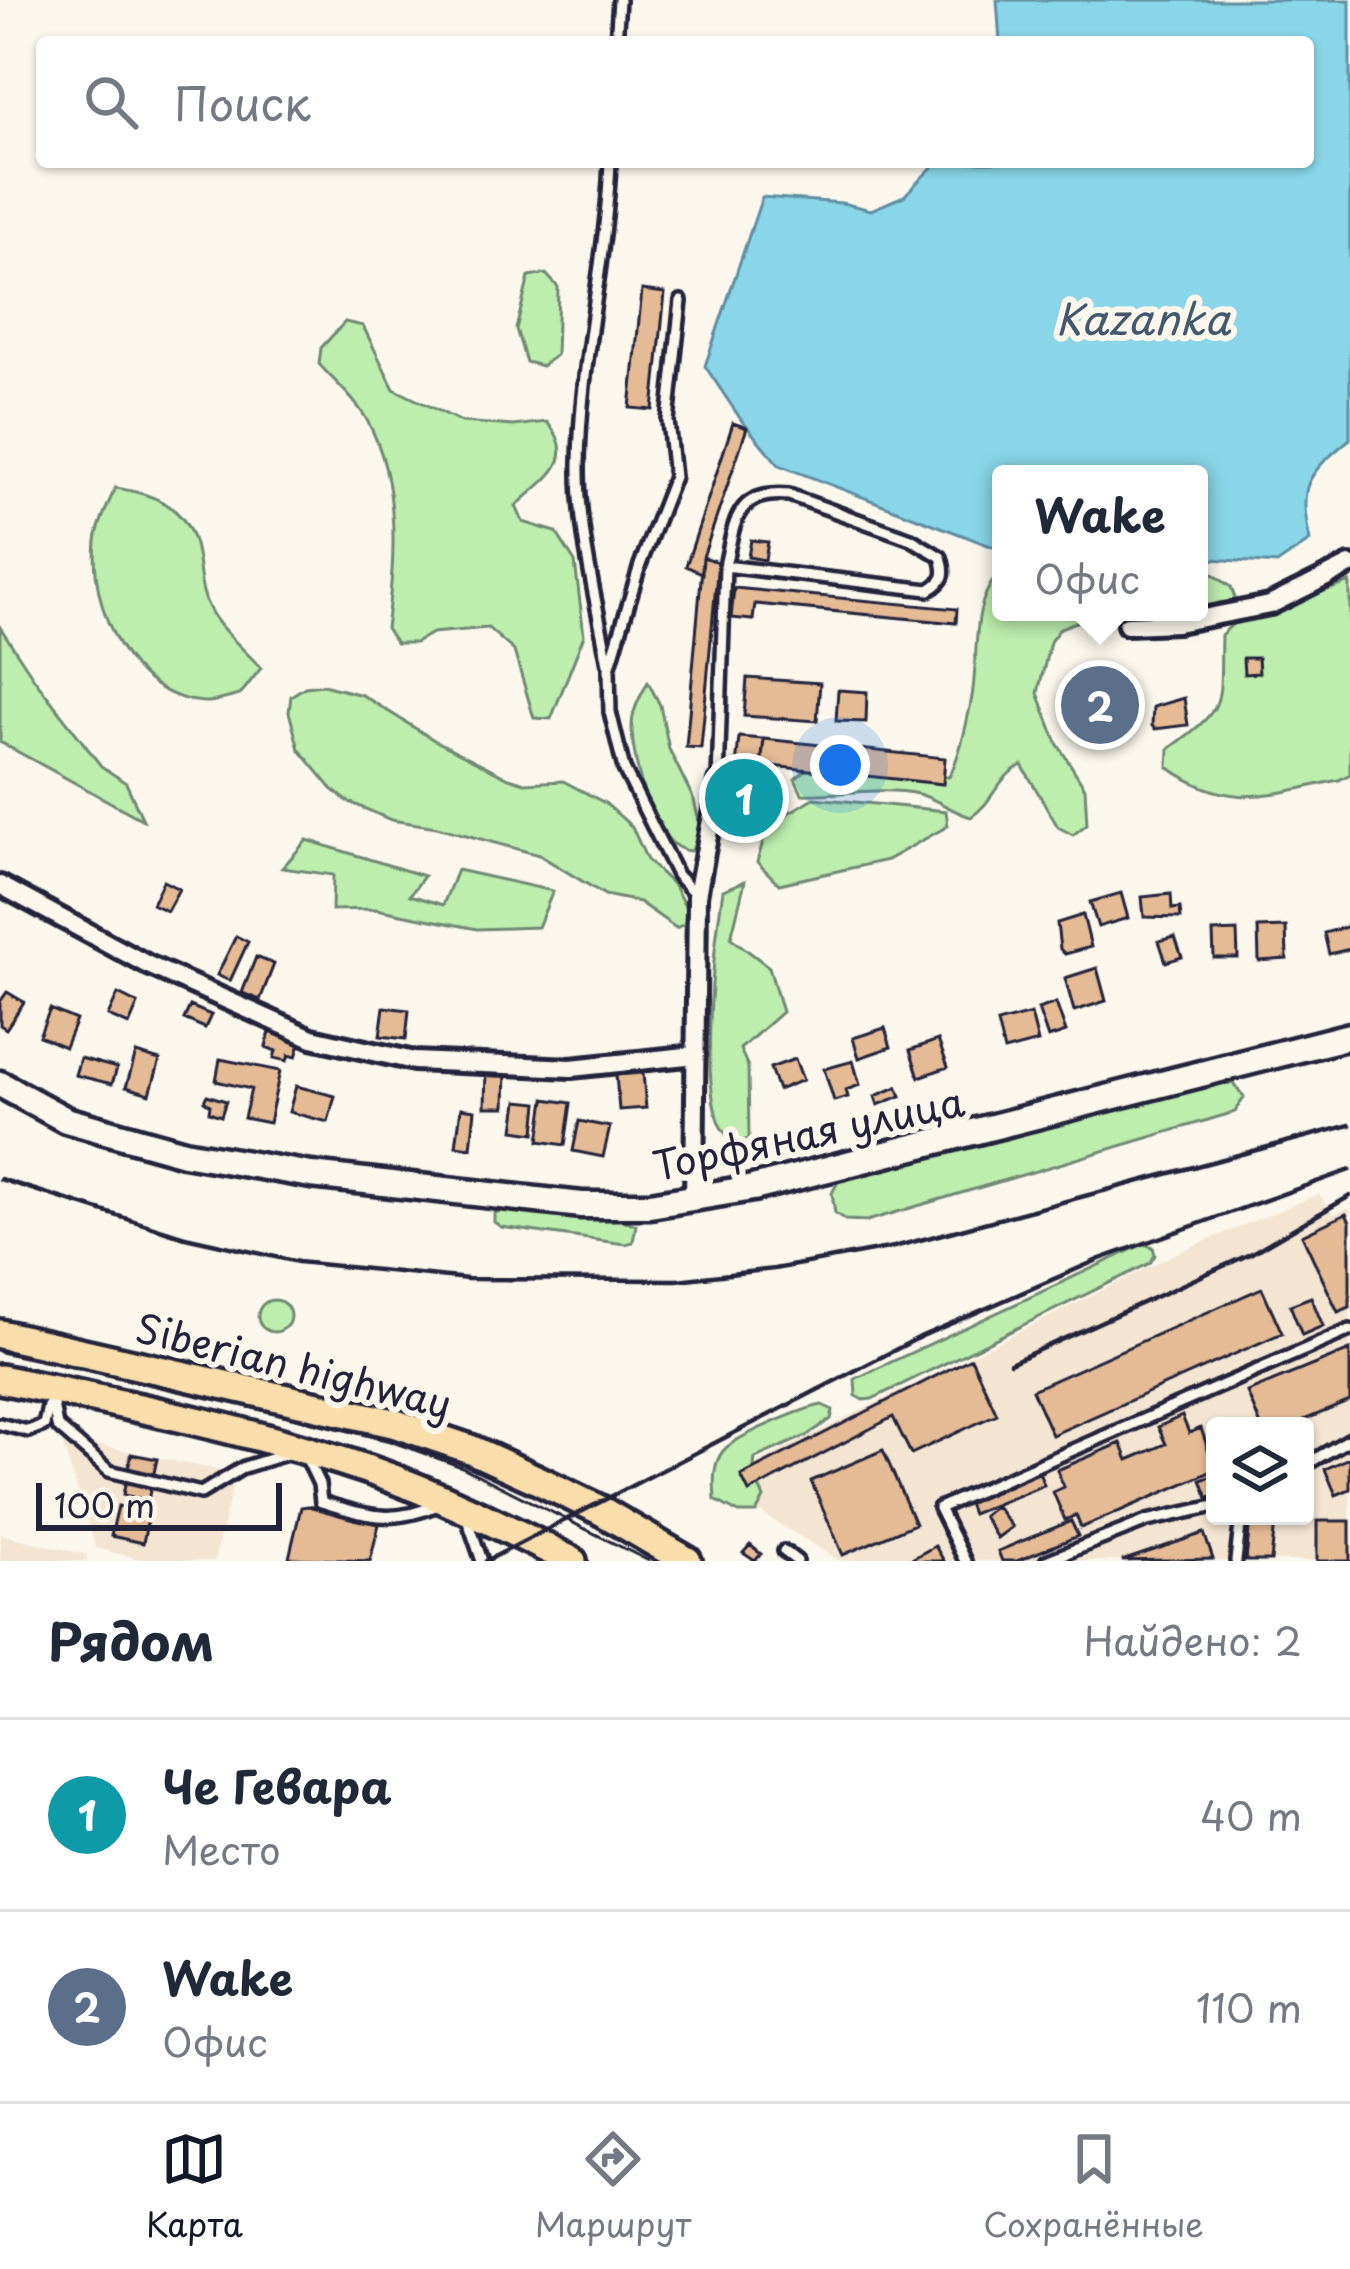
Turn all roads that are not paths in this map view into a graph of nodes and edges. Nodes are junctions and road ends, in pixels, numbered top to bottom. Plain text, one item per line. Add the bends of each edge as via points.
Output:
1 (619, 0) edge
2 (616, 36) edge
3 (610, 168) edge
4 (681, 301) dead end
5 (1350, 565) edge
6 (724, 566) junction
7 (1208, 617) edge
8 (1188, 621) edge
9 (1126, 625) dead end
10 (609, 669) junction
11 (718, 782) joint
12 (0, 885) edge
13 (698, 896) junction
14 (1350, 1036) edge
15 (696, 1055) junction
16 (0, 1084) edge
17 (694, 1201) junction
18 (1350, 1330) edge
19 (0, 1334) edge
20 (0, 1378) edge
21 (50, 1389) junction
22 (0, 1424) edge
23 (1350, 1439) edge
24 (303, 1450) junction
25 (1314, 1460) edge
26 (456, 1506) junction
27 (1206, 1508) edge
28 (1240, 1525) edge
29 (784, 1551) dead end
30 (482, 1561) edge
31 (572, 1561) edge
32 (687, 1561) edge
33 (796, 1561) edge
34 (965, 1561) edge
35 (1046, 1561) edge
36 (1236, 1561) edge

1 - 2 lane
3 - 10 lane via 579,460
4 - 10 lane via 668,421 674,477
5 - 7 street via 1270,605
6 - 6 lane via 929,590 946,572 941,557 911,539 768,493 737,513
6 - 11 lane
8 - 9 street
10 - 13 lane via 624,769 677,875
11 - 13 street
12 - 15 street via 146,964 311,1038 414,1061 571,1068
13 - 15 street
14 - 17 street, Торфяная улица
15 - 17 street
16 - 17 street, Торфяная улица via 66,1120 123,1138 311,1175 581,1205
18 - 34 lane via 939,1508
19 - 32 main road, Siberian highway via 413,1429 579,1500
20 - 21 main road, Siberian highway
21 - 22 lane via 44,1425 28,1431
21 - 24 main road, Siberian highway
21 - 24 lane via 56,1426 109,1472 201,1493 244,1467
23 - 25 lane
24 - 26 main road, Siberian highway
24 - 26 lane via 321,1502 383,1520
26 - 30 lane
26 - 31 main road, Siberian highway
27 - 35 lane via 1147,1521
28 - 36 lane
29 - 33 lane

